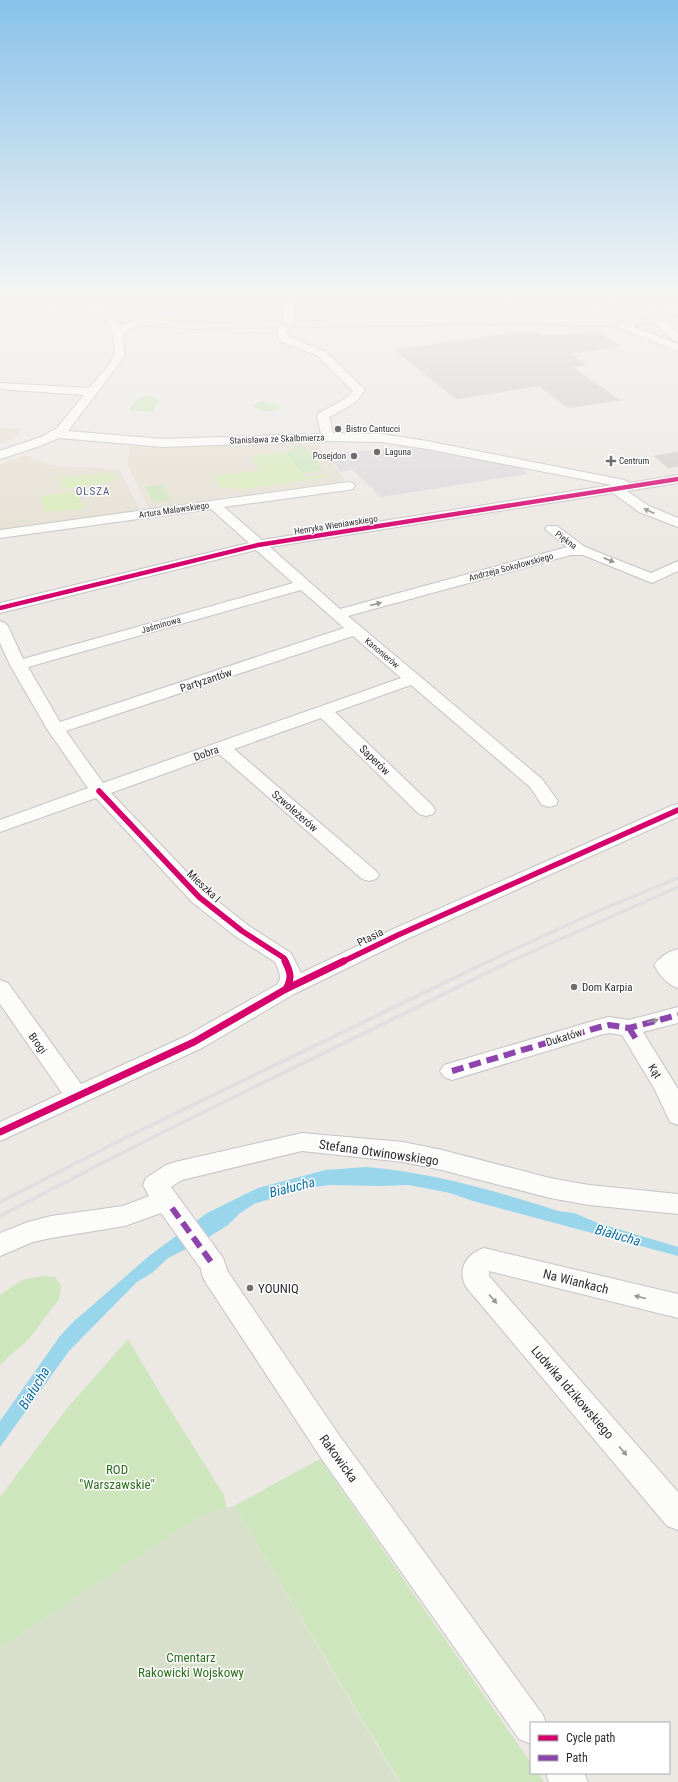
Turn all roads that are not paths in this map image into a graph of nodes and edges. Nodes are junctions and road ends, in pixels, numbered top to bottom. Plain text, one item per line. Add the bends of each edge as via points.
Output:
1 (100, 381) edge
2 (350, 381) edge
3 (0, 386) edge
4 (91, 392) junction
5 (57, 434) junction
6 (328, 437) junction
7 (0, 455) edge
8 (678, 479) edge
9 (348, 486) dead end
10 (636, 486) junction
11 (616, 489) junction
12 (214, 505) junction
13 (678, 523) edge
14 (552, 529) dead end
15 (0, 534) edge
16 (258, 545) junction
17 (580, 550) junction
18 (678, 565) edge
19 (304, 584) junction
20 (0, 608) edge
21 (338, 614) junction
22 (0, 626) edge
23 (355, 630) junction
24 (18, 665) junction
25 (413, 678) junction
26 (324, 711) junction
27 (56, 729) junction
28 (222, 747) junction
29 (99, 791) junction
30 (549, 801) dead end
31 (426, 810) dead end
32 (678, 810) edge
33 (0, 826) edge
34 (369, 875) dead end
35 (678, 956) edge
36 (678, 981) edge
37 (0, 988) edge
38 (286, 989) junction
39 (678, 1015) edge
40 (629, 1028) junction
41 (452, 1071) dead end
42 (78, 1096) junction
43 (678, 1116) edge
44 (0, 1132) edge
45 (164, 1197) junction
46 (678, 1204) edge
47 (0, 1245) edge
48 (476, 1267) joint
49 (678, 1306) edge
50 (678, 1515) edge
51 (530, 1726) edge

1 - 4 street
2 - 6 street via 359,390 358,394 323,416
3 - 4 street
4 - 5 street via 67,425
5 - 6 street, Stanisława ze Skalbmierza via 163,443
5 - 7 street
6 - 10 street, Stanisława ze Skalbmierza via 368,437 410,442
8 - 10 street, Henryka Wieniawskiego
9 - 12 street, Artura Malawskiego
10 - 11 street, Henryka Wieniawskiego
13 -> 11 street via 644,509
11 - 16 street, Henryka Wieniawskiego
12 - 15 street, Artura Malawskiego
12 - 16 street, Kanonierów
14 - 17 street, Piękna
16 - 19 street, Kanonierów
16 - 20 street, Henryka Wieniawskiego
17 -> 18 street, Andrzeja Sokołowskiego via 652,579
21 -> 17 street, Andrzeja Sokołowskiego via 570,550
19 - 21 street, Kanonierów
19 - 24 street, Jaśminowa
21 - 23 street, Kanonierów
22 - 24 street, Mieszka I
23 - 25 street, Kanonierów
23 - 27 street, Partyzantów
24 - 27 street, Mieszka I
25 - 26 street, Dobra
25 - 30 street, Kanonierów via 536,783
26 - 28 street, Dobra
26 - 31 street, Saperów
27 - 29 street, Mieszka I
28 - 29 street, Dobra
28 - 34 street, Szwoleżerów
29 - 33 street, Dobra
29 - 38 street, Mieszka I via 199,897 242,931 284,958 291,979
32 - 38 street, Ptasia via 398,935
35 - 36 street via 665,965
37 - 42 street, Brogi
38 - 42 street, Ptasia via 194,1042
40 -> 39 street, Dukatów
40 - 41 street, Dukatów via 600,1026
40 - 43 street, Kąt via 665,1086
42 - 44 street, Ptasia
45 - 46 street, Stefana Otwinowskiego via 175,1172 302,1142 410,1154 589,1195
45 - 47 street, Stefana Otwinowskiego via 125,1216 51,1227
45 - 51 street, Rakowicka via 214,1266 215,1275 321,1433
49 -> 48 street, Na Wiankach via 484,1259
48 -> 50 street, Ludwika Idzikowskiego via 475,1279

